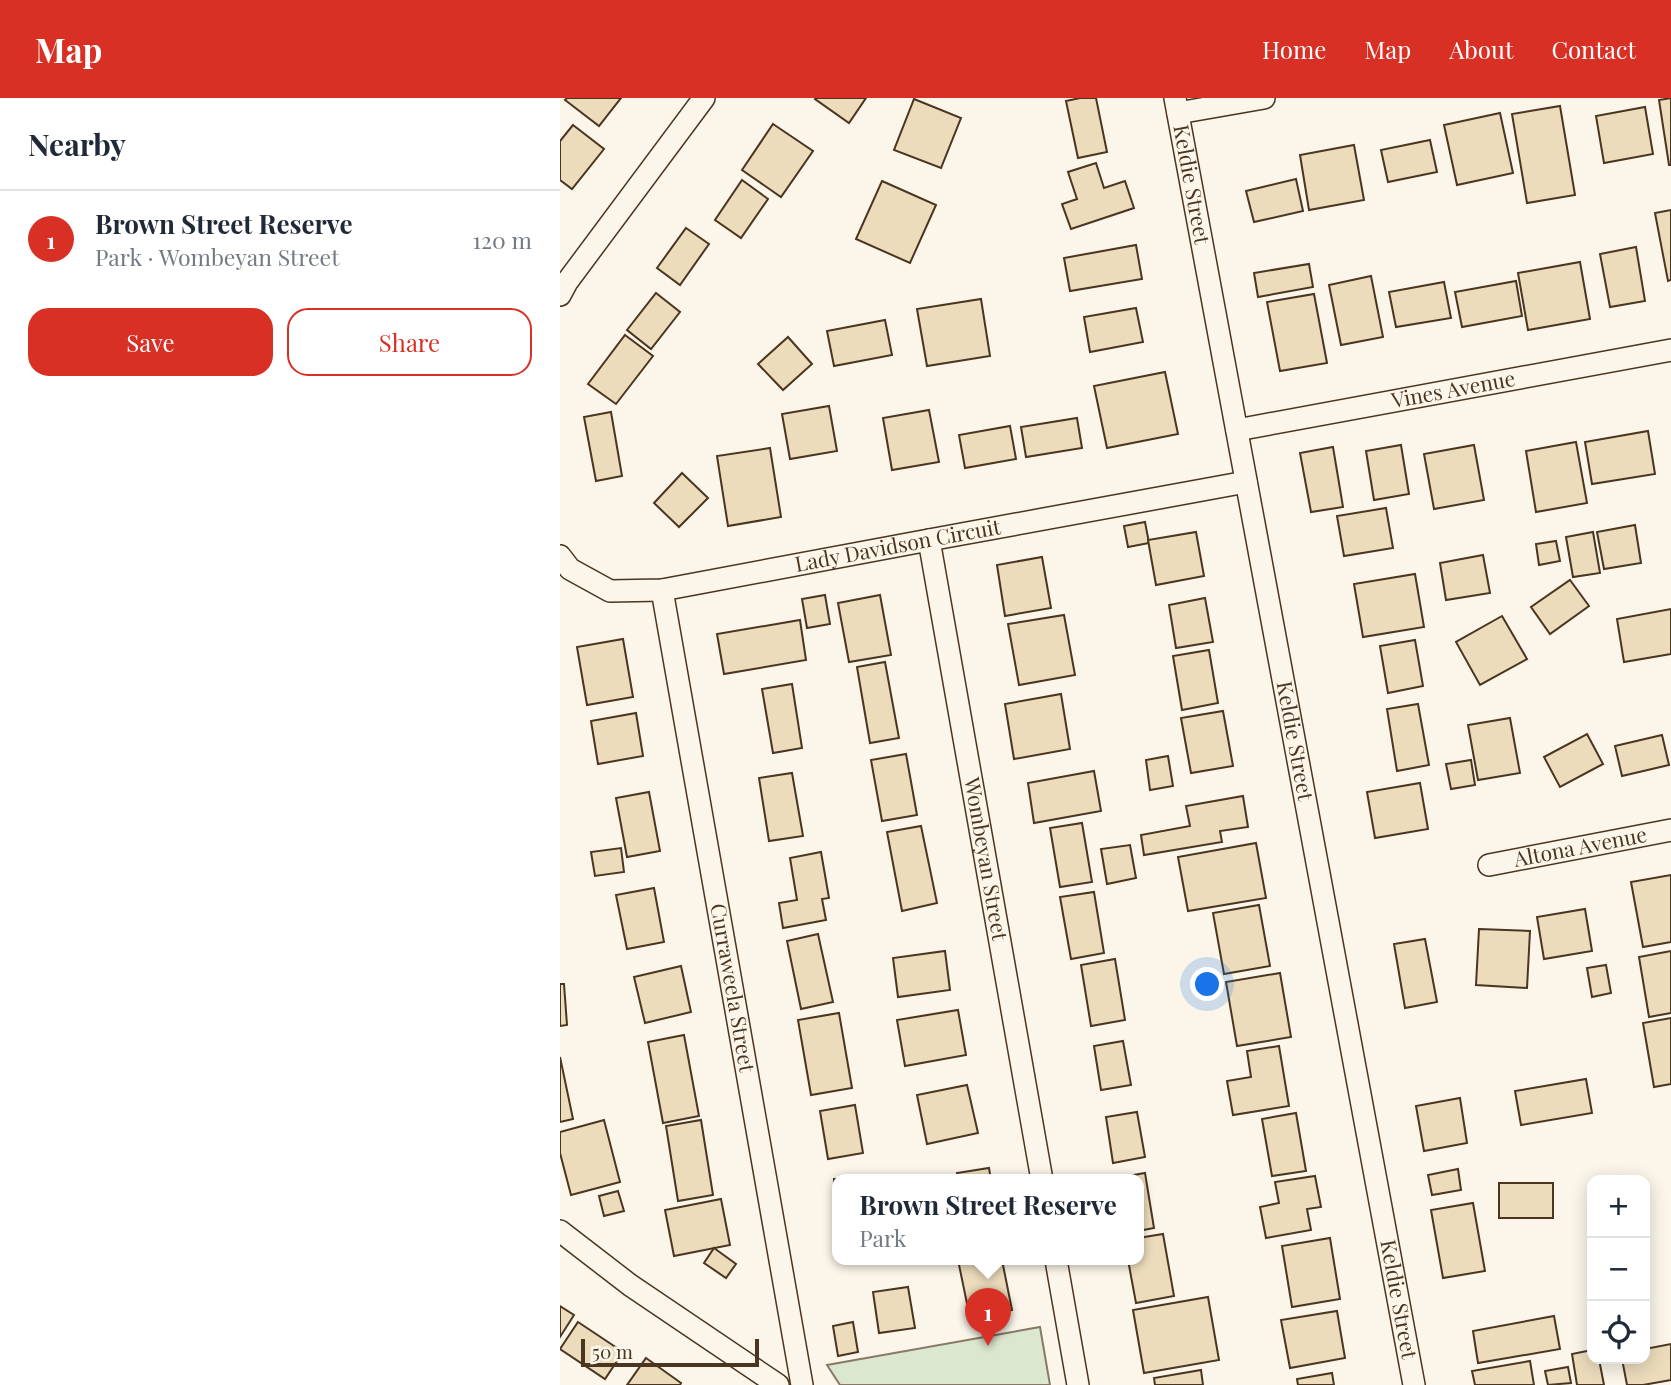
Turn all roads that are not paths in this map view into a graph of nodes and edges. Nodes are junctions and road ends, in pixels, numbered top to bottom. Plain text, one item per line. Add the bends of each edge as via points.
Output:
1 (704, 98) edge
2 (1264, 98) edge
3 (1177, 106) edge
4 (560, 295) edge
5 (1671, 350) edge
6 (1237, 430) junction
7 (1247, 482) junction
8 (929, 540) junction
9 (560, 556) edge
10 (662, 590) junction
11 (1671, 830) edge
12 (1489, 864) dead end
13 (1041, 1174) edge
14 (560, 1231) edge
15 (1057, 1265) edge
16 (779, 1385) edge
17 (802, 1385) edge
18 (1078, 1385) edge
19 (1415, 1385) edge

1 - 4 street
2 - 3 street
3 - 6 street, Keldie Street
5 - 6 street, Vines Avenue
6 - 7 street, Keldie Street
7 - 8 street, Lady Davidson Circuit
7 - 19 street, Keldie Street
8 - 10 street, Lady Davidson Circuit
8 - 13 street, Wombeyan Street
9 - 10 street, Lady Davidson Circuit via 570,569 610,592
10 - 17 street, Curraweela Street
11 - 12 street, Altona Avenue
14 - 16 street via 630,1285
15 - 18 street

